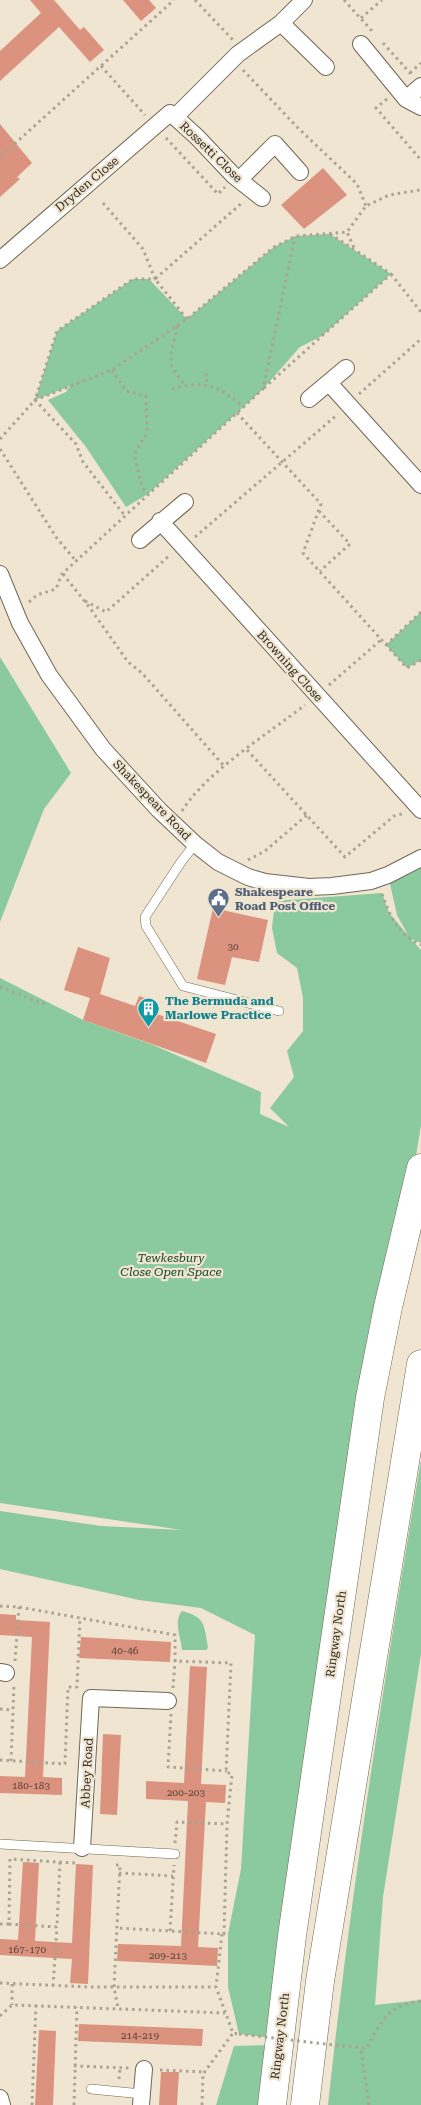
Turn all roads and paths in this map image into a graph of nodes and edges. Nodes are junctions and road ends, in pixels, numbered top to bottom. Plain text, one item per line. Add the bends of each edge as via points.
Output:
1 (174, 0) edge
2 (195, 0) edge
3 (304, 0) edge
4 (382, 0) edge
5 (361, 18) dead end
6 (281, 23) junction
7 (361, 44) dead end
8 (237, 56) junction
9 (421, 63) edge
10 (101, 66) junction
11 (326, 67) dead end
12 (410, 73) dead end
13 (421, 86) edge
14 (402, 94) junction
15 (421, 107) edge
16 (175, 117) junction
17 (156, 126) junction
18 (0, 157) edge
19 (421, 160) edge
20 (300, 172) dead end
21 (236, 185) junction
22 (421, 190) edge
23 (238, 196) dead end
24 (262, 198) dead end
25 (103, 203) dead end
26 (366, 206) junction
27 (347, 232) junction
28 (330, 234) junction
29 (296, 236) junction
30 (355, 250) junction
31 (0, 260) edge
32 (391, 274) junction
33 (155, 279) junction
34 (421, 312) edge
35 (187, 319) junction
36 (177, 326) junction
37 (421, 339) edge
38 (346, 368) dead end
39 (112, 370) junction
40 (206, 373) dead end
41 (183, 383) dead end
42 (329, 383) junction
43 (208, 385) junction
44 (172, 388) dead end
45 (263, 389) junction
46 (309, 398) dead end
47 (35, 400) junction
48 (348, 404) junction
49 (243, 407) junction
50 (237, 412) junction
51 (0, 439) edge
52 (0, 449) edge
53 (283, 463) junction
54 (421, 484) edge
55 (148, 494) junction
56 (185, 502) dead end
57 (319, 511) junction
58 (124, 516) junction
59 (160, 521) junction
60 (140, 540) dead end
61 (184, 547) junction
62 (76, 561) junction
63 (320, 571) junction
64 (0, 574) edge
65 (62, 574) junction
66 (85, 601) junction
67 (29, 610) dead end
68 (421, 612) edge
69 (381, 640) junction
70 (386, 645) junction
71 (421, 660) edge
72 (317, 695) junction
73 (247, 750) junction
74 (225, 767) junction
75 (420, 810) edge
76 (182, 811) dead end
77 (307, 815) junction
78 (195, 844) junction
79 (421, 858) edge
80 (242, 862) dead end
81 (382, 893) dead end
82 (421, 945) edge
83 (0, 987) edge
84 (47, 1005) dead end
85 (279, 1011) dead end
86 (421, 1168) edge
87 (421, 1364) edge
88 (0, 1606) edge
89 (80, 1617) junction
90 (175, 1661) junction
91 (171, 1702) junction
92 (0, 1709) edge
93 (13, 1710) dead end
94 (0, 1760) edge
95 (227, 1770) junction
96 (0, 1844) edge
97 (175, 1854) dead end
98 (81, 1856) junction
99 (60, 1862) junction
100 (110, 1864) dead end
101 (119, 1874) junction
102 (173, 1876) dead end
103 (0, 1924) edge
104 (9, 1924) junction
105 (57, 1927) junction
106 (116, 1928) junction
107 (222, 1934) junction
108 (0, 1983) edge
109 (12, 1984) junction
110 (53, 1986) junction
111 (114, 1987) junction
112 (216, 1987) junction
113 (421, 2001) edge
114 (12, 2005) junction
115 (36, 2005) junction
116 (77, 2006) junction
117 (118, 2008) junction
118 (225, 2013) junction
119 (0, 2016) edge
120 (233, 2033) junction
121 (361, 2048) junction
122 (144, 2069) dead end
123 (91, 2089) dead end
124 (0, 2098) edge
125 (141, 2100) edge
126 (2, 2105) edge
127 (32, 2105) edge
128 (74, 2105) edge
129 (202, 2105) edge
130 (272, 2105) edge
131 (305, 2105) edge
132 (369, 2105) edge

1 - 10 path
2 - 8 path via 237,45
3 - 6 street, Rossetti Close
4 - 5 path
6 - 8 street, Rossetti Close
6 - 11 street
7 - 14 street
8 - 16 street, Rossetti Close
8 - 26 path via 239,65 298,128 357,184
9 - 12 path
10 - 17 path
10 - 18 path
13 - 14 street
14 - 15 street
14 - 19 path via 376,108
16 - 17 street, Dryden Close via 170,113
16 - 21 street, Rossetti Close
17 - 21 path via 218,194 227,185
17 - 31 street, Dryden Close
20 - 21 street via 275,144
21 - 24 street, Rossetti Close
22 - 26 path via 389,196
23 - 33 path via 244,202
25 - 33 path via 143,248
26 - 27 path
27 - 28 path
27 - 30 path
28 - 29 path
28 - 30 path
29 - 35 path via 274,247
29 - 45 path
30 - 32 path
32 - 34 path
32 - 45 path
33 - 35 path
33 - 47 path via 133,279 57,331
35 - 36 path
36 - 39 path
36 - 41 path via 171,351 172,366
37 - 48 path
38 - 42 street
39 - 47 path
39 - 55 path via 126,391 146,396 146,433 134,455 142,487
40 - 43 path
42 - 46 street
42 - 48 street
43 - 44 path
43 - 49 path via 225,392
45 - 49 path
47 - 51 path
47 - 58 path via 76,444 83,462
48 - 53 path
48 - 54 street
49 - 50 path
50 - 53 path
50 - 55 path
52 - 62 path via 56,537
53 - 57 path via 321,504
53 - 61 path
55 - 58 path
56 - 59 street
57 - 63 path via 304,553
57 - 63 path via 350,544
58 - 62 path
59 - 60 street
59 - 61 street, Browning Close
61 - 66 path via 170,554 106,612
61 - 72 street, Browning Close
62 - 65 path
63 - 69 path
64 - 78 street, Shakespeare Road via 20,623 49,675 104,750 158,810
65 - 66 path
65 - 67 path via 56,589 29,601
66 - 74 path via 128,662 142,673
68 - 70 path
69 - 70 path
69 - 72 path
70 - 71 path via 406,668
72 - 73 path
72 - 75 street, Browning Close
73 - 74 path
73 - 77 path
74 - 76 path via 192,796
75 - 77 path via 394,816 345,858
77 - 80 path via 266,852
78 - 79 street, Shakespeare Road via 234,872 288,885 332,886 371,881
78 - 85 lane via 145,917 146,926 184,986
81 - 82 path via 397,928
83 - 84 path
86 - 130 highway, Ringway North via 370,1398 292,1936
87 - 131 highway via 320,1981
88 - 89 path
89 - 90 path via 175,1635
89 - 94 path via 77,1686 68,1686 65,1764
90 - 91 path
90 - 95 path via 231,1663
91 - 95 path via 168,1767
91 - 98 street, Abbey Road via 91,1698
92 - 93 path
95 - 107 path via 232,1774
96 - 98 lane
97 - 98 lane
98 - 99 path
99 - 104 path via 10,1859
99 - 105 path
100 - 101 path via 120,1865
101 - 102 path
101 - 106 path
103 - 104 path
104 - 105 path
105 - 110 path
106 - 107 path
106 - 111 path
107 - 112 path
108 - 109 path
109 - 110 path
109 - 114 path
110 - 111 path
111 - 112 path
111 - 117 path
112 - 118 path
113 - 121 path via 395,2008 380,2022 367,2048
114 - 115 path
114 - 119 path
115 - 116 path
115 - 127 path
116 - 117 path
116 - 128 path
117 - 118 path
118 - 120 path
120 - 121 path, bridge
120 - 129 path via 203,2074
121 - 132 path
122 - 125 street
123 - 125 lane
124 - 126 street

